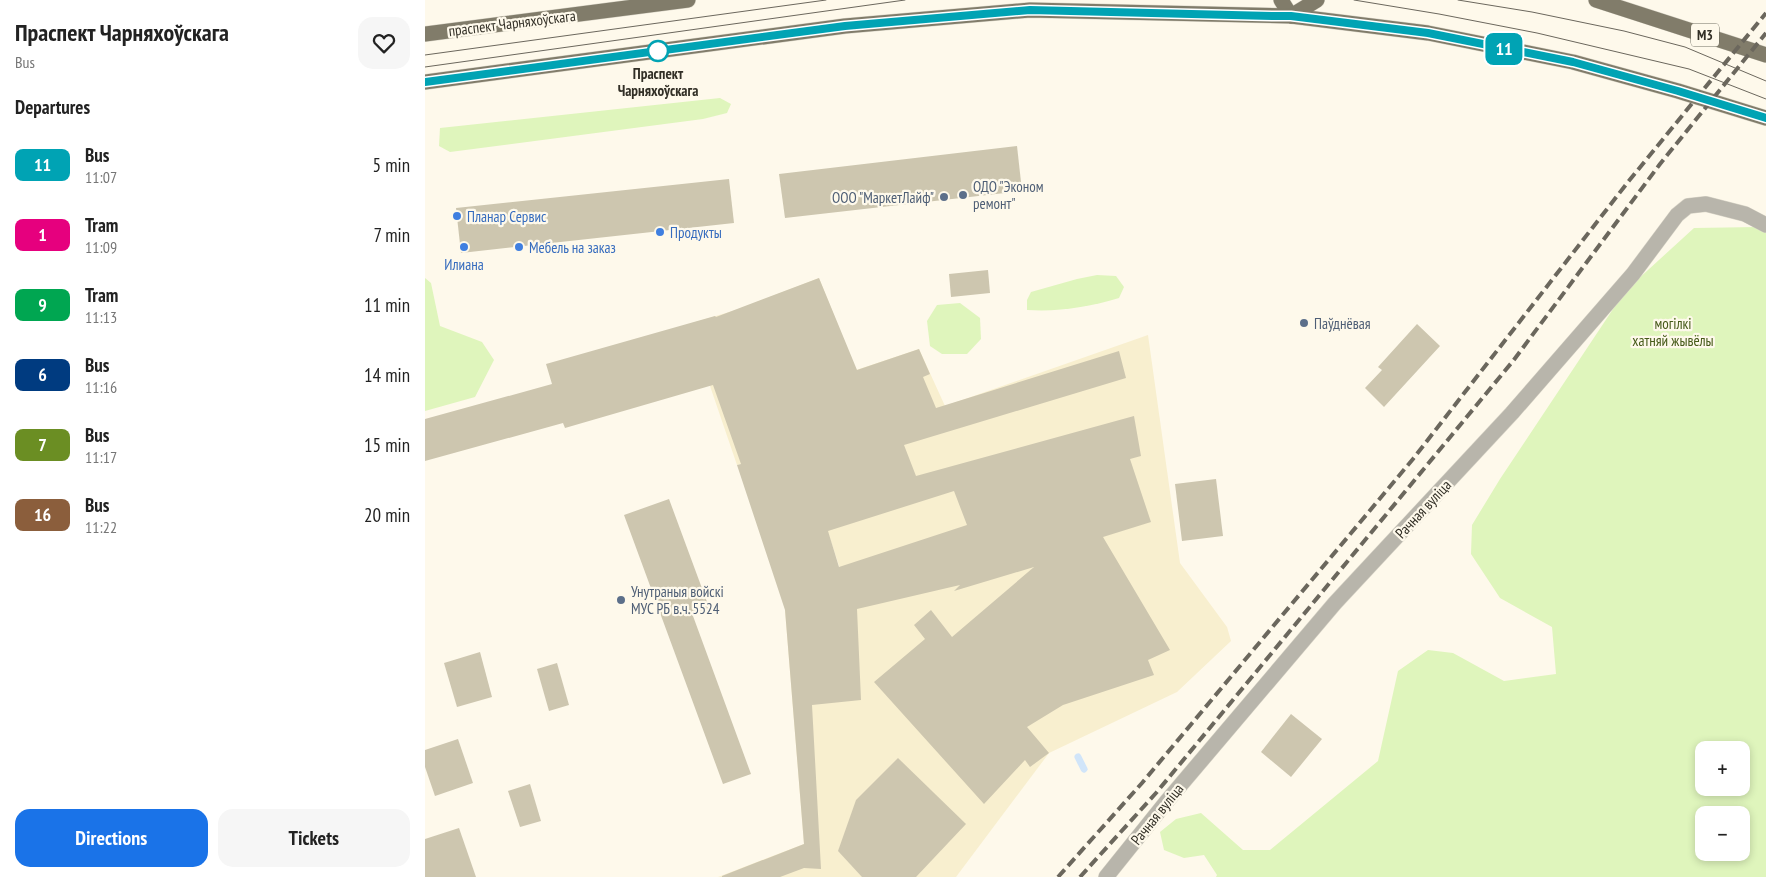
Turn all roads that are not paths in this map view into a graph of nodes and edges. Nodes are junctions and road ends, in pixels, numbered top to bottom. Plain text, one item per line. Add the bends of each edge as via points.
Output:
1 (688, 0) edge
2 (1281, 0) edge
3 (1317, 0) edge
4 (1596, 0) edge
5 (1291, 16) junction
6 (425, 34) edge
7 (1766, 55) edge
8 (425, 82) edge
9 (1766, 118) edge
10 (1766, 225) edge
11 (1106, 877) edge

1 - 6 main road, праспект Чарняхоўскага
2 - 5 main road
3 - 5 main road
4 - 7 main road, М3
5 - 8 main road via 1030,10 845,26
5 - 9 main road via 1428,33 1573,62
10 - 11 street, Рачная вуліца via 1745,214 1706,204 1688,206 1677,215 1633,274 1512,413 1335,603

